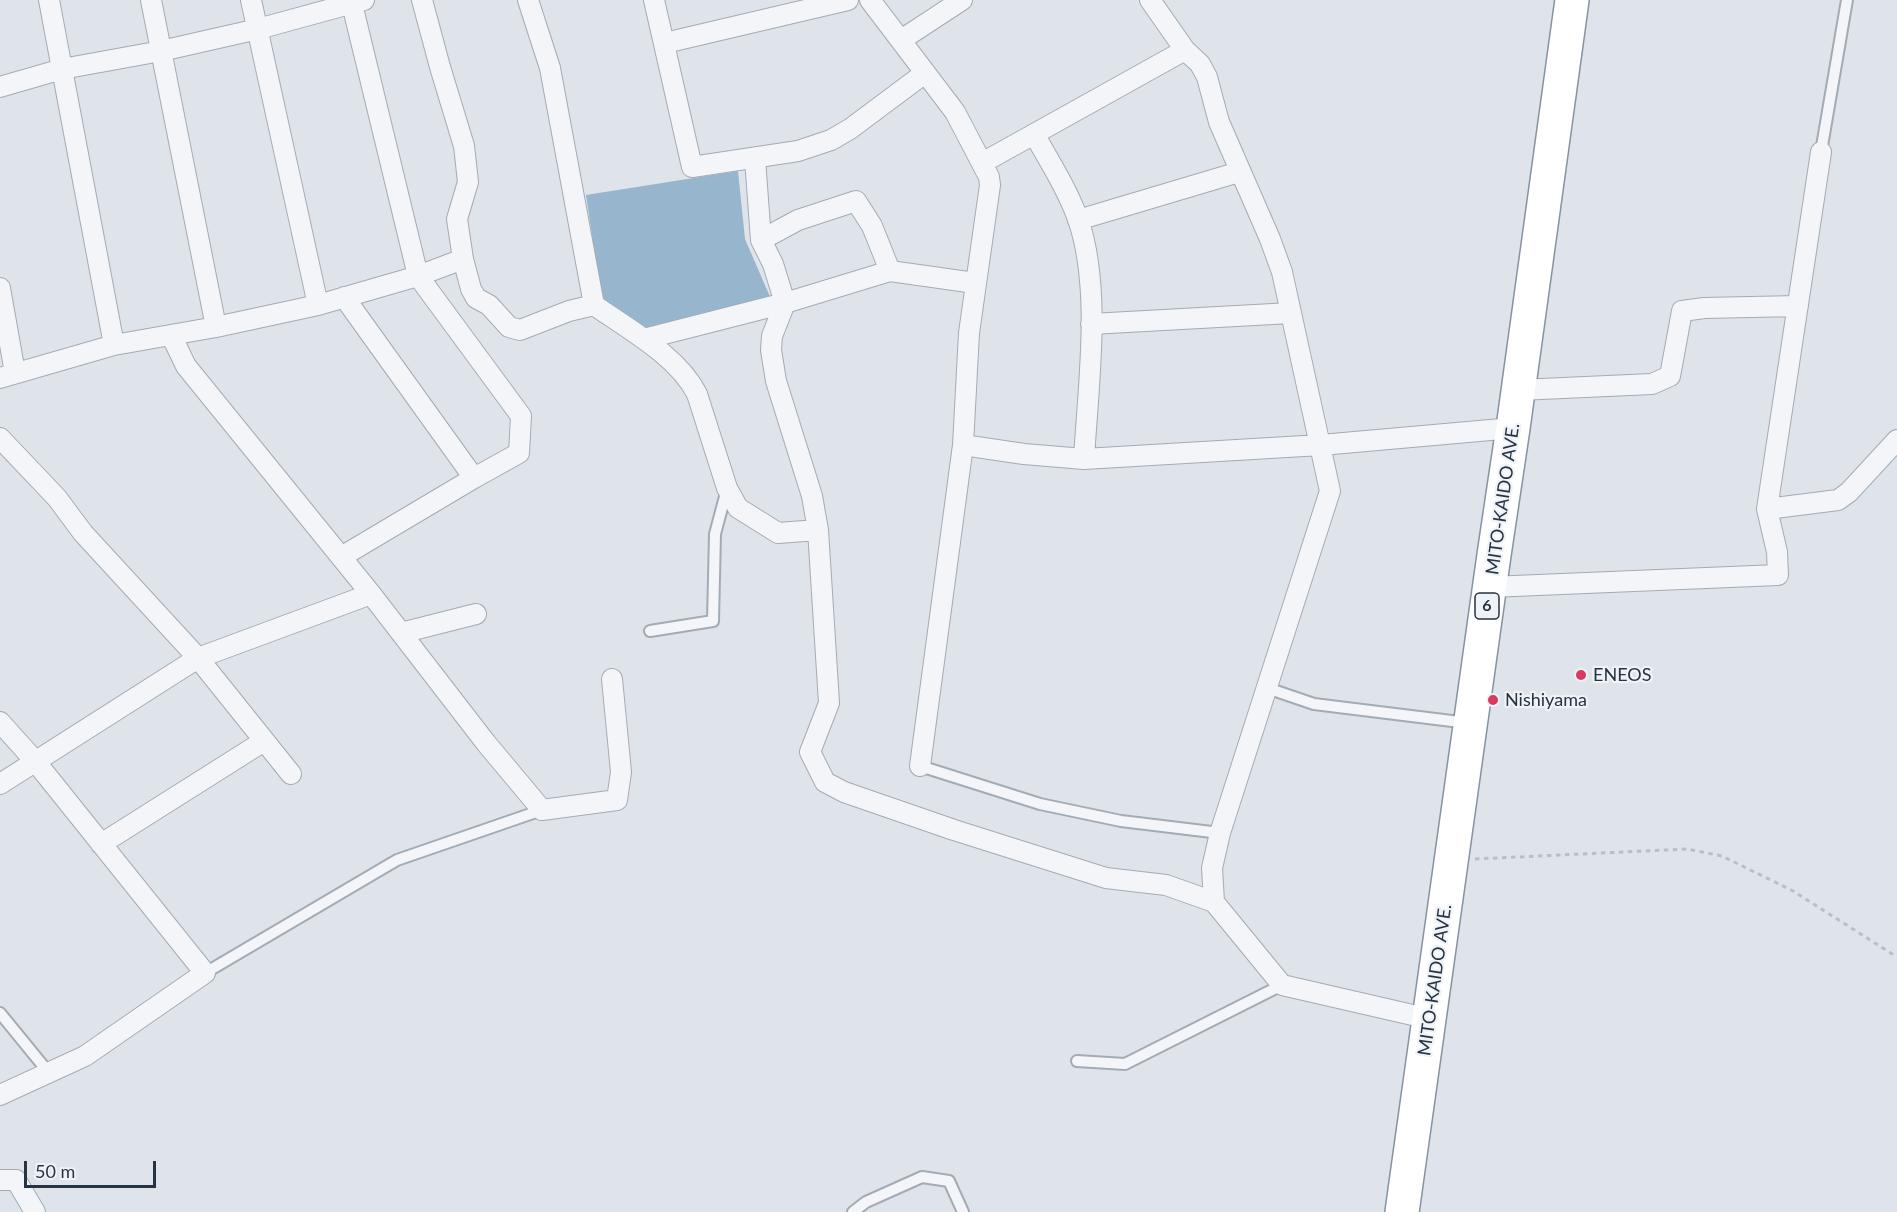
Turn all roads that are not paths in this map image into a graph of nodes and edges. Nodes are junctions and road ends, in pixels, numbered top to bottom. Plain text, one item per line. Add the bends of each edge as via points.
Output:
1 (49, 0) edge
2 (151, 0) edge
3 (251, 0) edge
4 (422, 0) edge
5 (528, 0) edge
6 (654, 0) edge
7 (848, 0) edge
8 (870, 0) edge
9 (962, 0) edge
10 (1150, 0) edge
11 (1572, 0) edge
12 (1847, 0) edge
13 (355, 1) edge
14 (820, 3) edge
15 (258, 29) junction
16 (901, 40) junction
17 (664, 43) junction
18 (1185, 50) junction
19 (161, 51) junction
20 (62, 69) junction
21 (925, 73) junction
22 (0, 87) edge
23 (1034, 134) junction
24 (1821, 152) joint
25 (755, 159) junction
26 (982, 163) junction
27 (1239, 172) junction
28 (1078, 220) junction
29 (761, 240) junction
30 (463, 259) junction
31 (890, 271) junction
32 (418, 276) junction
33 (975, 283) junction
34 (0, 288) edge
35 (344, 297) junction
36 (785, 303) junction
37 (318, 304) junction
38 (594, 305) junction
39 (1797, 306) junction
40 (1291, 314) junction
41 (1091, 324) junction
42 (216, 327) junction
43 (171, 335) junction
44 (644, 339) junction
45 (114, 345) junction
46 (8, 376) edge
47 (1519, 390) junction
48 (1514, 428) junction
49 (0, 438) edge
50 (1897, 440) edge
51 (963, 445) junction
52 (1321, 445) junction
53 (1084, 459) junction
54 (474, 478) junction
55 (728, 488) junction
56 (1767, 509) junction
57 (818, 530) junction
58 (341, 557) junction
59 (1490, 587) junction
60 (371, 594) junction
61 (477, 614) dead end
62 (650, 631) dead end
63 (401, 633) junction
64 (198, 658) junction
65 (612, 680) dead end
66 (1267, 688) junction
67 (0, 722) edge
68 (1471, 724) junction
69 (264, 741) junction
70 (34, 761) junction
71 (920, 766) joint
72 (291, 774) dead end
73 (0, 784) edge
74 (542, 810) junction
75 (1220, 833) junction
76 (101, 844) junction
77 (1214, 902) junction
78 (206, 973) junction
79 (1282, 985) junction
80 (0, 1013) edge
81 (1430, 1019) junction
82 (1077, 1061) dead end
83 (49, 1073) junction
84 (0, 1095) edge
85 (0, 1180) edge
86 (867, 1207) edge
87 (1406, 1208) edge
88 (35, 1212) edge
89 (853, 1212) edge
90 (963, 1212) edge

1 - 20 street
2 - 19 street
3 - 15 street
4 - 30 street via 464,146 468,182 457,219
5 - 38 street via 550,68
6 - 17 street
7 - 14 street
8 - 16 street
9 - 16 street
10 - 18 street
11 - 47 highway, MITO-KAIDO AVE. / 6
12 - 24 lane
13 - 15 street
13 - 32 street
14 - 17 street
15 - 19 street
15 - 37 street
16 - 21 street
17 - 25 street via 692,167
18 - 23 street
18 - 27 street via 1207,77
19 - 20 street
19 - 42 street
20 - 22 street
20 - 45 street
21 - 25 street via 831,141
21 - 26 street via 955,112
23 - 26 street
23 - 28 street
24 - 39 street
25 - 29 street
26 - 33 street via 990,185
27 - 28 street
27 - 40 street via 1270,239
28 - 41 street via 1088,257
29 - 31 street via 798,220 856,201 872,226
29 - 36 street
30 - 32 street
30 - 38 street via 476,298 489,305 509,327 519,330
31 - 33 street
31 - 36 street
32 - 35 street
32 - 54 street via 521,416 519,453
33 - 51 street
34 - 46 street
35 - 37 street
35 - 54 street
36 - 44 street
36 - 57 street via 772,336 771,350
37 - 42 street
38 - 44 street
39 - 47 street via 1682,311 1670,376 1652,384
39 - 56 street
40 - 41 street
40 - 52 street
41 - 53 street
42 - 43 street
43 - 45 street
43 - 58 street via 186,366
44 - 55 street via 690,380
45 - 46 street
47 - 48 highway, MITO-KAIDO AVE. / 6
48 - 52 street
48 - 59 highway, MITO-KAIDO AVE. / 6
49 - 64 street
50 - 56 street via 1838,500
51 - 53 street
51 - 71 street
52 - 53 street
52 - 66 street via 1330,491
54 - 58 street
55 - 57 street via 738,508 778,533
55 - 62 lane via 715,534 713,621
56 - 59 street via 1778,575
57 - 77 street via 829,703 810,752 825,782 954,830 1095,875 1166,885
58 - 60 street
59 - 68 highway, MITO-KAIDO AVE. / 6
60 - 63 street
60 - 64 street
61 - 63 street
63 - 74 street
64 - 69 street
64 - 70 street
65 - 74 street via 621,772 617,800
66 - 68 lane via 1314,704
66 - 75 street
67 - 70 street
68 - 81 highway, MITO-KAIDO AVE. / 6
69 - 72 street
69 - 76 street
70 - 73 street
70 - 76 street
71 - 75 lane via 1040,804 1121,821
74 - 78 lane via 397,860
75 - 77 street via 1212,868
76 - 78 street
77 - 79 street
78 - 83 street via 85,1056
79 - 81 street
79 - 82 lane via 1125,1064
80 - 83 lane
81 - 87 highway, MITO-KAIDO AVE. / 6
83 - 84 street
85 - 88 street via 16,1180
86 - 89 lane
86 - 90 lane via 922,1177 949,1181

